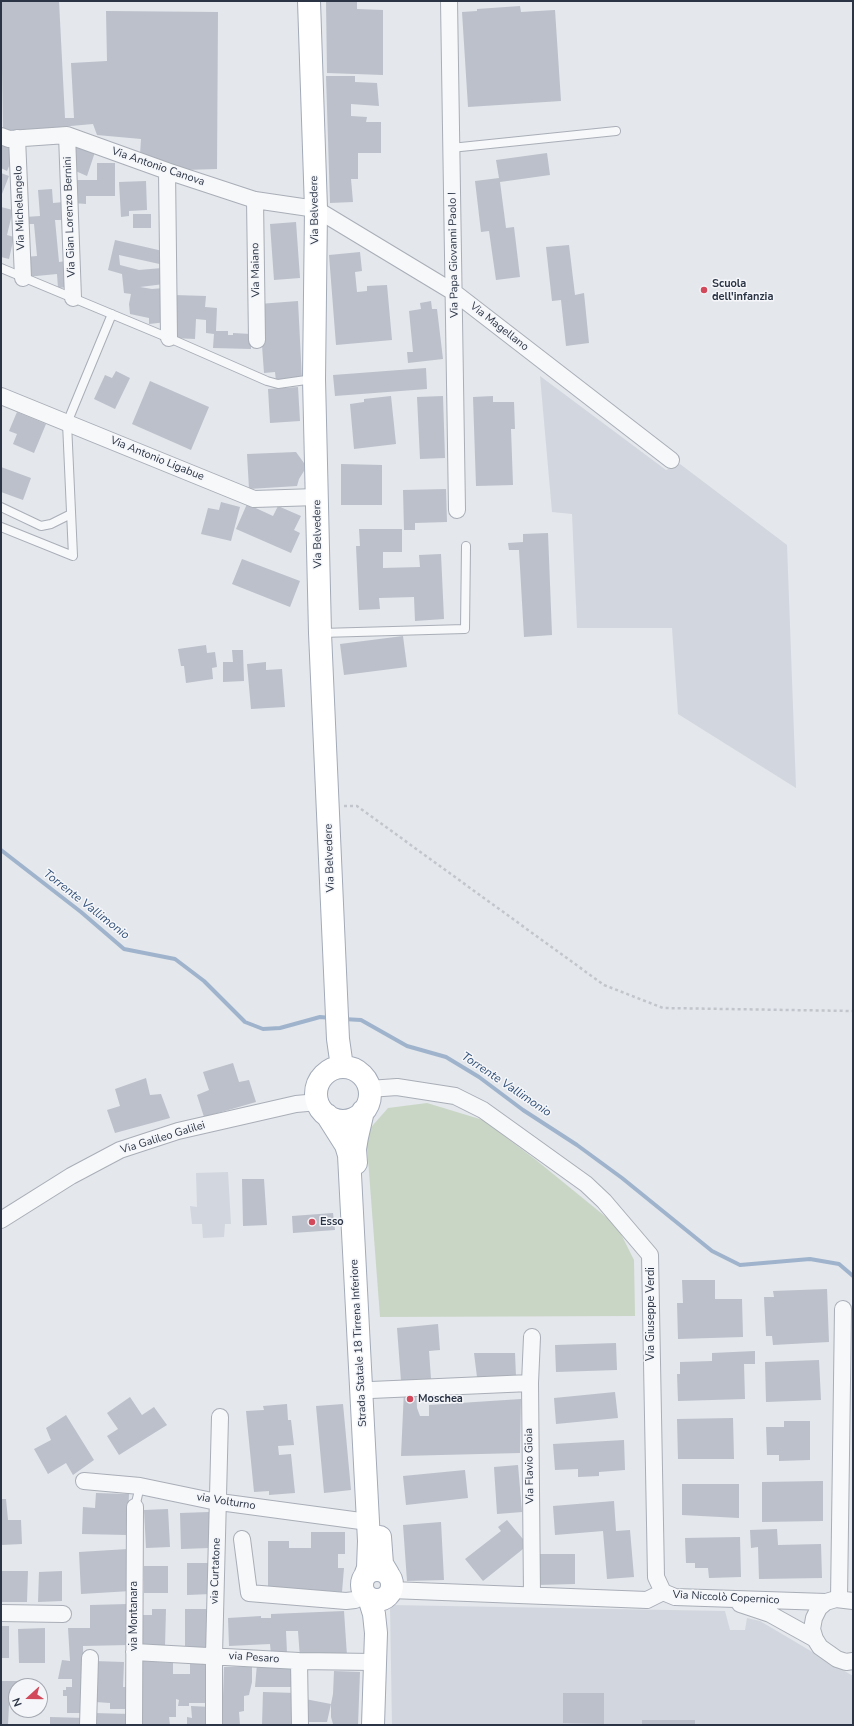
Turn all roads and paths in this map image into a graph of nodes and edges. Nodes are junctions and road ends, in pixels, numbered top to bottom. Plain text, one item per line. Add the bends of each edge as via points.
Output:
1 (309, 1) edge
2 (449, 1) edge
3 (616, 131) dead end
4 (67, 135) junction
5 (1, 136) edge
6 (17, 138) junction
7 (452, 148) junction
8 (167, 171) junction
9 (255, 200) junction
10 (316, 209) junction
11 (1, 268) edge
12 (23, 278) junction
13 (455, 293) junction
14 (73, 298) junction
15 (112, 314) junction
16 (169, 338) junction
17 (257, 340) dead end
18 (314, 379) junction
19 (1, 396) edge
20 (67, 423) junction
21 (671, 460) dead end
22 (317, 497) junction
23 (1, 507) edge
24 (458, 510) dead end
25 (71, 514) junction
26 (1, 527) edge
27 (466, 546) dead end
28 (320, 632) junction
29 (328, 807) junction
30 (853, 1011) edge
31 (342, 1067) junction
32 (369, 1089) junction
33 (322, 1109) junction
34 (363, 1111) junction
35 (1, 1220) edge
36 (843, 1309) dead end
37 (532, 1337) dead end
38 (530, 1383) junction
39 (371, 1390) junction
40 (220, 1417) dead end
41 (84, 1481) dead end
42 (140, 1486) junction
43 (218, 1502) junction
44 (135, 1507) joint
45 (368, 1522) junction
46 (242, 1540) dead end
47 (378, 1588) junction
48 (663, 1592) junction
49 (532, 1595) junction
50 (723, 1599) junction
51 (839, 1601) edge
52 (1, 1613) edge
53 (63, 1614) dead end
54 (815, 1639) junction
55 (134, 1652) junction
56 (214, 1655) junction
57 (375, 1656) junction
58 (90, 1658) dead end
59 (299, 1661) junction
60 (851, 1663) edge
61 (88, 1725) edge
62 (134, 1725) edge
63 (214, 1725) edge
64 (300, 1725) edge
65 (373, 1725) edge

1 - 10 main road, Via Belvedere
2 - 7 street, Via Papa Giovanni Paolo I
3 - 7 lane
4 - 6 street, Via Antonio Canova
4 - 8 street, Via Antonio Canova
4 - 14 street, Via Gian Lorenzo Bernini
5 - 6 street, Via Antonio Canova
6 - 12 street, Via Michelangelo
7 - 13 street, Via Papa Giovanni Paolo I
8 - 9 street, Via Antonio Canova
8 - 16 street
9 - 10 street, Via Antonio Canova
9 - 17 street, Via Maiano
10 - 13 street, Via Magellano
10 - 18 main road, Via Belvedere
11 - 12 lane
12 - 14 lane
13 - 21 street, Via Magellano
13 - 24 street, Via Papa Giovanni Paolo I
14 - 15 lane
15 - 16 lane
15 - 20 lane
16 - 18 lane via 267,381 278,384
18 - 22 main road, Via Belvedere
19 - 20 street, Via Antonio Ligabue
20 - 22 street, Via Antonio Ligabue via 254,499
20 - 25 lane
22 - 28 main road, Via Belvedere
23 - 25 lane via 41,526
25 - 26 lane via 73,556
27 - 28 lane via 465,629
28 - 29 main road, Via Belvedere
29 - 30 path via 357,806 604,985 663,1008
29 - 31 main road, Via Belvedere via 338,1040
31 - 32 main road via 350,1068 362,1076
31 - 33 main road via 331,1070 321,1078 318,1086
32 - 34 main road, Strada Statale 18 Tirrena Inferiore via 369,1098
32 - 48 street, Via Giuseppe Verdi via 397,1087 455,1096 483,1110 586,1184 650,1255 656,1577
33 - 34 main road via 334,1119 343,1121 352,1119
33 - 35 street, Via Galileo Galilei via 296,1104 178,1131 120,1150 71,1176
33 - 45 main road, Strada Statale 18 Tirrena Inferiore via 346,1145 349,1155
34 - 39 main road, Strada Statale 18 Tirrena Inferiore via 355,1149
36 - 51 street
37 - 38 street, Via Flavio Gioia
38 - 39 street
38 - 49 street, Via Flavio Gioia
39 - 47 main road, Strada Statale 18 Tirrena Inferiore via 382,1564
40 - 43 street, via Curtatone
41 - 42 street, via Volturno
42 - 43 street, via Volturno
42 - 44 lane
43 - 45 street, via Volturno
43 - 56 street, via Curtatone
44 - 55 street, via Montanara
45 - 47 main road, Strada Statale 18 Tirrena Inferiore via 369,1557
46 - 47 street, Via Niccolò Copernico via 249,1593 346,1601 355,1600
47 - 49 street, Via Niccolò Copernico
47 - 57 main road, Strada Statale 18 Tirrena Inferiore
48 - 49 street, Via Niccolò Copernico via 647,1600
48 - 50 street, Via Niccolò Copernico via 675,1597
50 - 51 street, Via Niccolò Copernico
50 - 54 street via 770,1614
51 - 54 street via 818,1608 812,1629
52 - 53 street
54 - 60 street via 828,1653
55 - 56 street, via Pesaro
55 - 62 street, via Montanara
56 - 59 street, via Pesaro
56 - 63 street, via Curtatone
57 - 59 street, via Pesaro
57 - 65 main road, Strada Statale 18 Tirrena Inferiore
58 - 61 street
59 - 64 street

